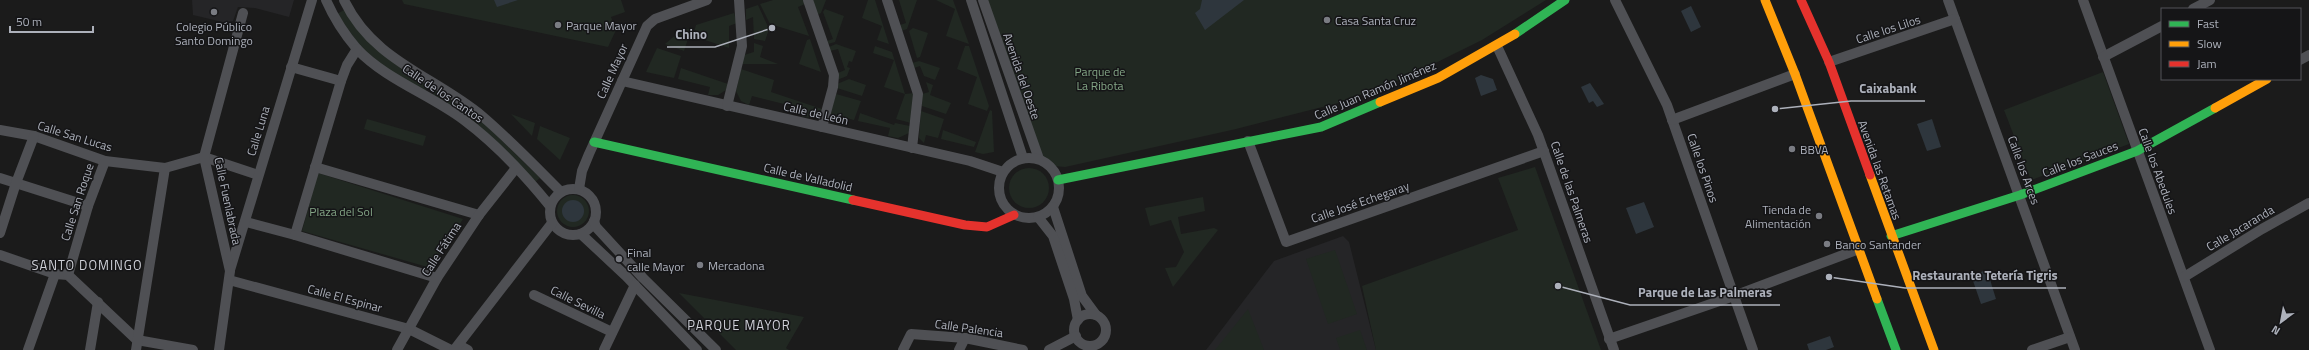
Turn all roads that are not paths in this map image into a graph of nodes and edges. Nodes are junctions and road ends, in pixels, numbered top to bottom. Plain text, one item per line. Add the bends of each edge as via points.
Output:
1 (312, 0) edge
2 (326, 0) edge
3 (344, 0) edge
4 (707, 0) edge
5 (739, 0) edge
6 (808, 0) edge
7 (886, 0) edge
8 (971, 0) edge
9 (983, 0) edge
10 (1565, 0) edge
11 (1615, 0) edge
12 (1765, 0) edge
13 (1801, 0) edge
14 (1948, 0) edge
15 (2083, 0) edge
16 (2210, 0) edge
17 (2195, 8) edge
18 (243, 13) dead end
19 (1955, 19) junction
20 (2161, 27) edge
21 (1498, 46) junction
22 (357, 49) junction
23 (2103, 57) junction
24 (1828, 62) junction
25 (291, 67) junction
26 (1795, 74) junction
27 (2265, 80) edge
28 (341, 81) junction
29 (622, 81) junction
30 (727, 106) junction
31 (1672, 120) junction
32 (822, 127) junction
33 (0, 130) edge
34 (34, 136) junction
35 (1248, 141) junction
36 (594, 142) junction
37 (912, 148) junction
38 (1544, 151) junction
39 (2137, 151) junction
40 (204, 157) junction
41 (1023, 158) junction
42 (1039, 159) junction
43 (104, 160) junction
44 (315, 167) junction
45 (165, 168) junction
46 (516, 168) junction
47 (1003, 172) junction
48 (258, 175) junction
49 (0, 178) edge
50 (1058, 180) junction
51 (16, 183) junction
52 (579, 189) junction
53 (561, 192) junction
54 (2020, 196) junction
55 (2309, 203) edge
56 (88, 206) junction
57 (550, 206) junction
58 (1053, 207) junction
59 (479, 215) junction
60 (1014, 215) junction
61 (1038, 217) junction
62 (2, 218) edge
63 (594, 221) junction
64 (246, 222) junction
65 (552, 222) junction
66 (0, 233) edge
67 (580, 234) junction
68 (295, 235) junction
69 (1892, 236) junction
70 (1859, 249) junction
71 (0, 255) edge
72 (55, 274) junction
73 (68, 275) junction
74 (230, 275) junction
75 (2184, 277) junction
76 (437, 278) junction
77 (635, 284) junction
78 (534, 295) dead end
79 (1734, 296) junction
80 (98, 302) junction
81 (1096, 315) junction
82 (1078, 320) junction
83 (409, 329) junction
84 (612, 332) junction
85 (1076, 336) junction
86 (2070, 337) junction
87 (965, 338) junction
88 (1104, 338) junction
89 (1610, 339) junction
90 (136, 345) edge
91 (1086, 347) edge
92 (455, 348) edge
93 (28, 350) edge
94 (90, 350) edge
95 (193, 350) edge
96 (219, 350) edge
97 (397, 350) edge
98 (468, 350) edge
99 (604, 350) edge
100 (698, 350) edge
101 (716, 350) edge
102 (903, 350) edge
103 (959, 350) edge
104 (1023, 350) edge
105 (1049, 350) edge
106 (1101, 350) edge
107 (1614, 350) edge
108 (1753, 350) edge
109 (1896, 350) edge
110 (1934, 350) edge
111 (2032, 350) edge
112 (2075, 350) edge
113 (2210, 350) edge

1 - 25 street, Calle Luna
2 - 22 street, Calle de los Cantos via 331,12
3 - 53 street, Calle de los Cantos via 366,34 388,55 481,115
4 - 29 street, Calle Mayor via 655,19 647,26
5 - 30 street via 742,46
6 - 32 street via 834,75
7 - 37 street via 918,94
8 - 41 street, Avenida del Oeste
9 - 42 street, Avenida del Oeste
10 - 21 street, Calle Juan Ramón Jiménez
11 - 31 street, Calle los Pinos
12 - 26 street
13 - 24 street, Avenida las Retamas
14 - 19 street, Calle los Arces
15 - 23 street, Calle los Abedules
16 - 17 street
18 - 40 street, Calle Fuenlabrada
19 - 24 street, Calle los Lilos
19 - 54 street, Calle los Arces
20 - 23 street
21 - 35 street, Calle Juan Ramón Jiménez via 1438,78 1321,127
21 - 38 street, Calle de las Palmeras
22 - 28 street
22 - 46 street, Calle de los Cantos via 377,65 464,120
23 - 39 street, Calle los Abedules
24 - 69 street, Avenida las Retamas
25 - 28 street
25 - 48 street, Calle Luna
26 - 31 street
26 - 70 street
27 - 39 street, Calle los Sauces
28 - 44 street
29 - 30 street, Calle de León
29 - 36 street, Calle Mayor
30 - 32 street, Calle de León
31 - 79 street, Calle los Pinos
32 - 37 street, Calle de León
33 - 34 street, Calle San Lucas
34 - 43 street, Calle San Lucas
34 - 51 street
35 - 38 street, Calle José Echegaray via 1286,242
35 - 50 street, Calle Juan Ramón Jiménez
36 - 52 street, Calle Mayor via 582,171
36 - 60 street, Calle de Valladolid via 965,225 987,227
37 - 47 street, Calle de León via 970,161
38 - 89 street, Calle de las Palmeras
39 - 54 street, Calle los Sauces
39 - 75 street, Calle los Abedules
40 - 45 street, Calle San Lucas
40 - 48 street
40 - 74 street, Calle Fuenlabrada
41 - 42 street
41 - 47 street via 1015,161
42 - 50 street via 1051,168
43 - 45 street, Calle San Lucas
43 - 56 street, Calle San Roque
44 - 59 street
44 - 68 street
45 - 90 street
46 - 57 street, Calle de los Cantos
46 - 59 street, Calle Fátima
47 - 60 street via 998,191 1001,201
48 - 64 street, Calle Luna
49 - 51 street
50 - 58 street via 1058,199
51 - 56 street
51 - 62 street
52 - 53 street
52 - 63 street via 592,197 597,211
53 - 57 street
54 - 69 street, Calle los Sauces
54 - 86 street, Calle los Arces
55 - 75 street, Calle Jacaranda
56 - 73 street, Calle San Roque
57 - 65 street
58 - 61 street
58 - 81 street via 1082,296
59 - 76 street, Calle Fátima
60 - 61 street via 1030,219
61 - 82 street via 1053,236 1074,299
62 - 66 street
63 - 67 street
63 - 101 street via 596,227 634,268
64 - 68 street
64 - 74 street, Calle Luna
65 - 67 street via 561,232
65 - 92 street
67 - 77 street
68 - 76 street
69 - 110 street, Avenida las Retamas
70 - 79 street
70 - 109 street
71 - 72 street
72 - 73 street
72 - 93 street
73 - 80 street
74 - 83 street, Calle El Espinar
74 - 96 street, Calle Fuenlabrada
75 - 113 street, Calle los Abedules
76 - 83 street, Calle Fátima
77 - 84 street
77 - 100 street
78 - 84 street, Calle Sevilla
79 - 89 street
79 - 108 street, Calle los Pinos
80 - 90 street
80 - 94 street
81 - 82 street via 1086,315
81 - 88 street via 1105,325
82 - 85 street via 1075,325
83 - 92 street, Calle El Espinar
83 - 97 street, Calle Fátima
84 - 99 street
85 - 91 street
85 - 105 street
86 - 111 street
86 - 112 street, Calle los Arces
87 - 102 street, Calle Palencia via 911,334
87 - 103 street
87 - 104 street, Calle Palencia
88 - 91 street via 1099,343
88 - 106 street
89 - 107 street, Calle de las Palmeras
90 - 95 street
92 - 98 street, Calle El Espinar

